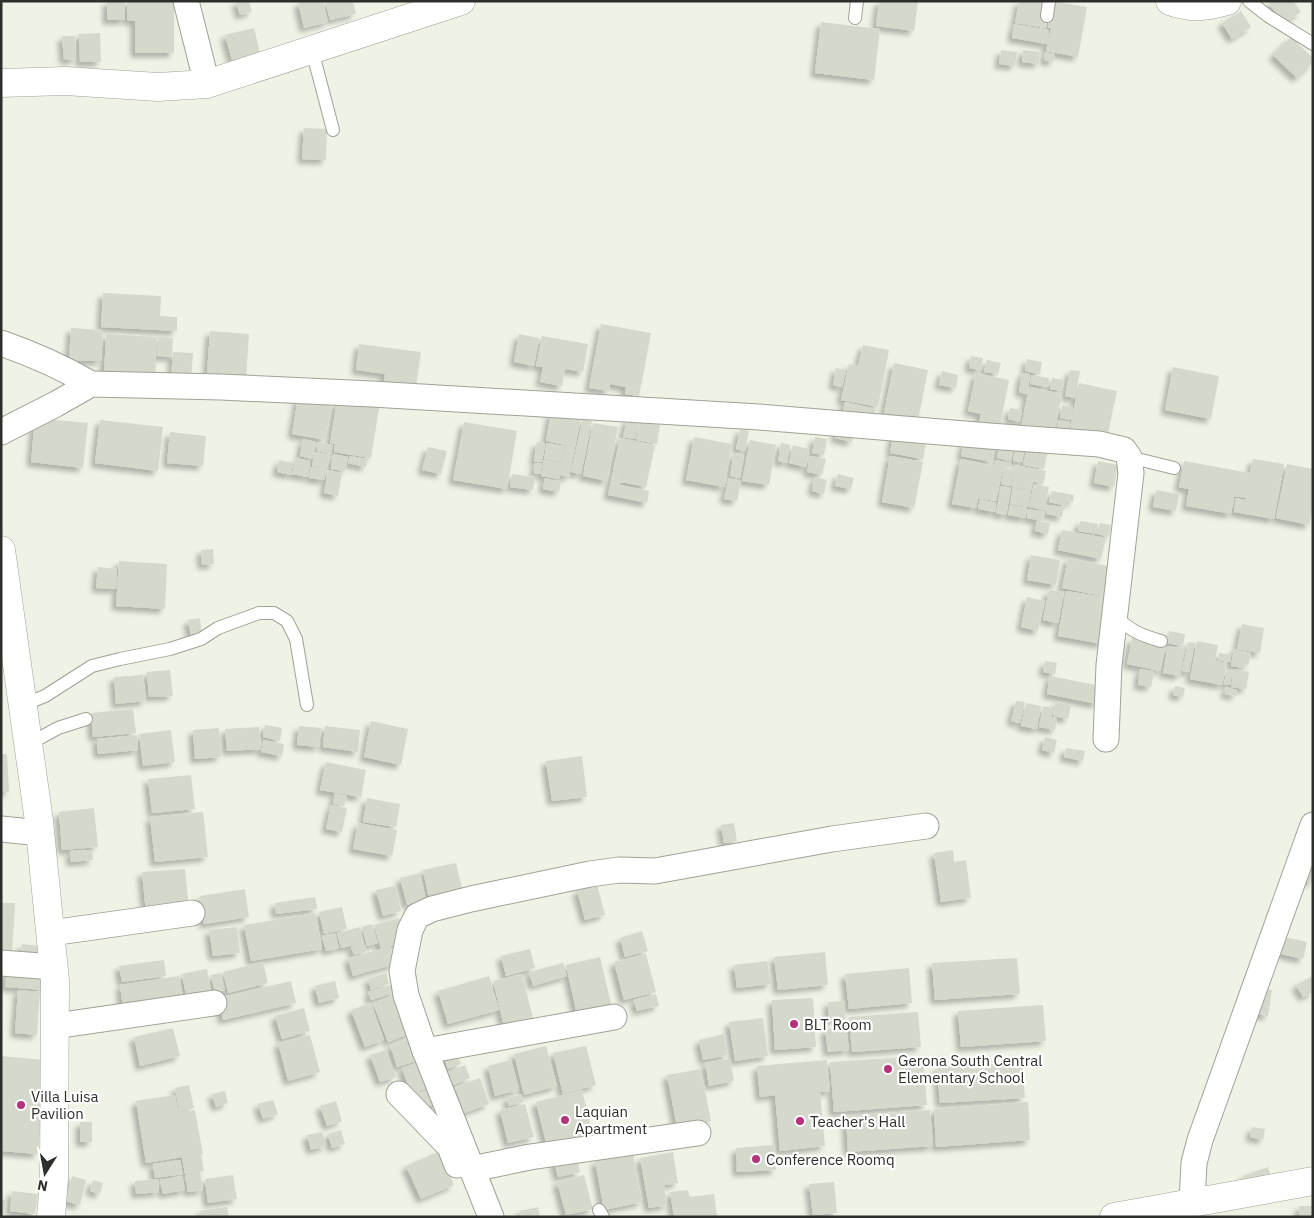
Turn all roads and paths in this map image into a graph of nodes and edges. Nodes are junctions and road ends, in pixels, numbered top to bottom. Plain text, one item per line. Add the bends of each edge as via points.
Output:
1 (186, 1) edge
2 (461, 1) edge
3 (857, 1) edge
4 (1049, 1) edge
5 (1170, 1) edge
6 (1227, 1) edge
7 (1248, 1) edge
8 (1047, 16) dead end
9 (855, 18) dead end
10 (1313, 44) edge
11 (312, 50) junction
12 (1, 83) edge
13 (207, 84) junction
14 (333, 130) dead end
15 (1, 343) edge
16 (91, 384) junction
17 (1, 432) edge
18 (1129, 457) junction
19 (1174, 468) dead end
20 (1, 550) edge
21 (1115, 616) junction
22 (1161, 640) dead end
23 (8, 656) edge
24 (23, 705) junction
25 (307, 705) dead end
26 (86, 719) dead end
27 (1106, 739) dead end
28 (29, 744) junction
29 (1313, 825) edge
30 (926, 826) dead end
31 (1, 828) edge
32 (41, 833) junction
33 (192, 913) dead end
34 (51, 933) junction
35 (1, 963) edge
36 (54, 967) junction
37 (214, 1003) dead end
38 (614, 1017) dead end
39 (55, 1026) junction
40 (425, 1051) junction
41 (399, 1094) dead end
42 (698, 1134) dead end
43 (472, 1169) junction
44 (1313, 1181) edge
45 (1192, 1202) junction
46 (51, 1217) edge
47 (475, 1217) edge
48 (491, 1217) edge
49 (1114, 1217) edge

1 - 13 street
2 - 11 street
3 - 9 lane
4 - 8 lane
5 - 6 street via 1182,6 1206,7
7 - 10 lane
11 - 13 street
11 - 14 lane
12 - 13 street via 65,81 158,87
15 - 16 street via 38,357
16 - 17 street
16 - 18 street via 362,394 760,418 1099,444 1124,450
18 - 19 lane
18 - 21 street via 1131,473
20 - 23 street
21 - 22 lane via 1136,634
21 - 27 street
23 - 24 street
24 - 25 lane via 45,696 92,666 202,639 218,628 259,613 274,613 286,620 296,639
24 - 28 street
26 - 28 lane via 58,728
28 - 32 street
29 - 45 street via 1200,1140 1194,1163
30 - 40 street via 832,838 655,871 619,870 590,874 432,909 417,916 410,930 402,971 406,995
31 - 32 street
32 - 34 street
33 - 34 street
34 - 36 street
35 - 36 street
36 - 39 street
37 - 39 street
38 - 40 street
39 - 46 street
40 - 43 street
41 - 47 street via 450,1146
42 - 43 street via 530,1157
43 - 48 street
44 - 45 street
45 - 49 street

